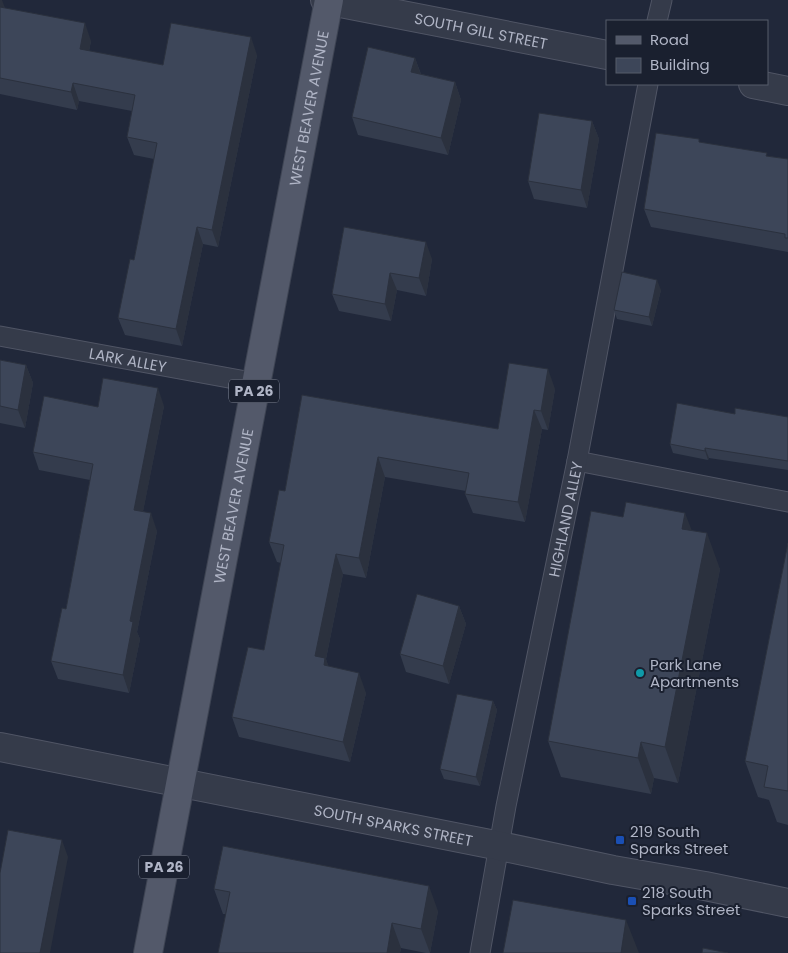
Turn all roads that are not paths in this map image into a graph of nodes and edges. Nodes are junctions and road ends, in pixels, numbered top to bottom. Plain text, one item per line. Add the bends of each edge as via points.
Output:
1 (327, 0) edge
2 (662, 0) edge
3 (657, 20) edge
4 (606, 55) edge
5 (648, 85) edge
6 (758, 85) edge
7 (788, 91) edge
8 (0, 336) edge
9 (256, 383) junction
10 (577, 461) junction
11 (788, 502) edge
12 (0, 746) edge
13 (180, 782) junction
14 (500, 846) junction
15 (788, 903) edge
16 (148, 953) edge
17 (480, 953) edge

1 - 4 street, SOUTH GILL STREET
1 - 9 main road, WEST BEAVER AVENUE / PA 26
2 - 3 lane
5 - 10 lane, HIGHLAND ALLEY
6 - 7 street
8 - 9 lane, LARK ALLEY
9 - 13 main road, WEST BEAVER AVENUE / PA 26
10 - 11 lane
10 - 14 lane, HIGHLAND ALLEY
12 - 13 street, SOUTH SPARKS STREET
13 - 14 street, SOUTH SPARKS STREET
13 - 16 main road, WEST BEAVER AVENUE / PA 26
14 - 15 street, SOUTH SPARKS STREET
14 - 17 lane, HIGHLAND ALLEY

